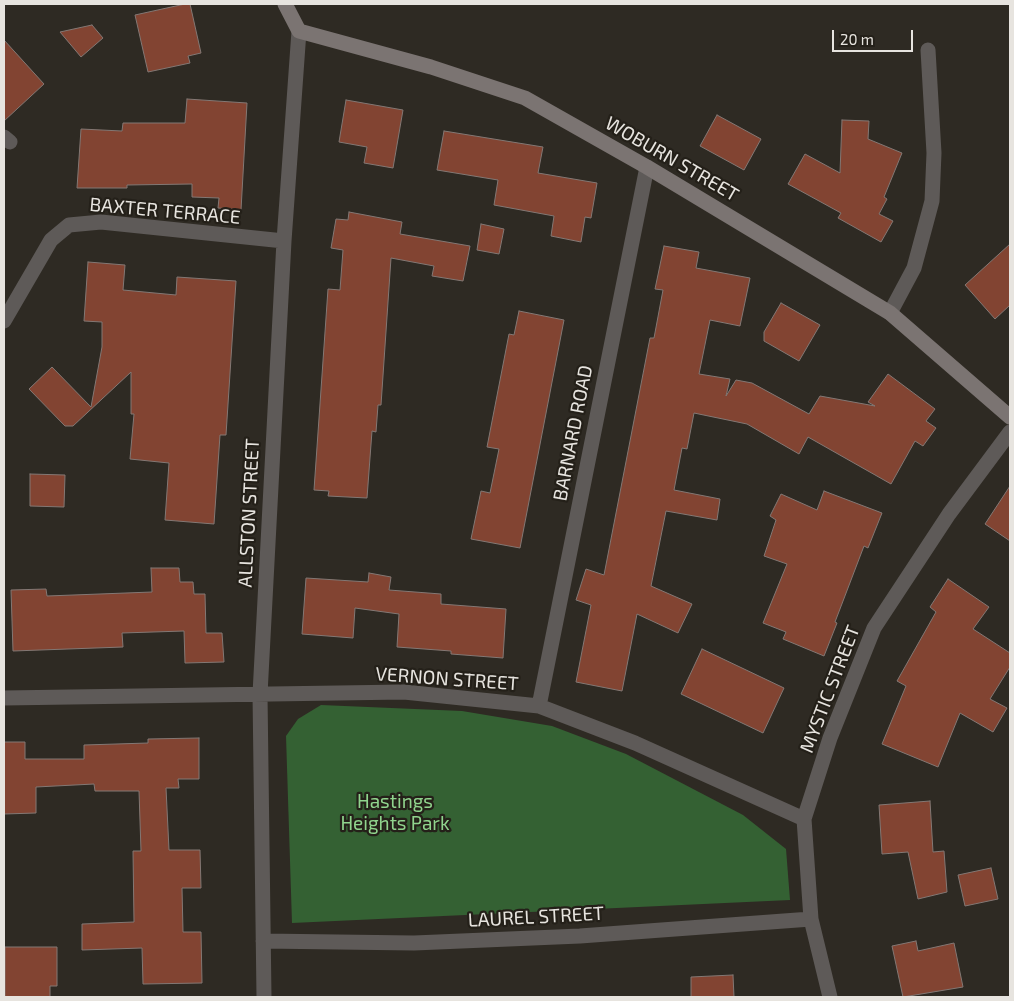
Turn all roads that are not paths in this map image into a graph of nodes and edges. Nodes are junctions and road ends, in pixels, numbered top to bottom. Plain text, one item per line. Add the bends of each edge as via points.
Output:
1 (285, 4) edge
2 (299, 31) junction
3 (928, 50) dead end
4 (647, 167) junction
5 (284, 241) junction
6 (890, 313) junction
7 (4, 321) edge
8 (1010, 417) edge
9 (1010, 432) edge
10 (260, 694) junction
11 (4, 698) edge
12 (539, 706) junction
13 (804, 819) junction
14 (811, 919) junction
15 (263, 941) junction
16 (264, 997) edge
17 (830, 997) edge

1 - 2 street
2 - 4 street, WOBURN STREET via 431,67 525,98
2 - 5 street, ALLSTON STREET
3 - 6 street via 934,153 932,201 914,268
4 - 6 street, WOBURN STREET
4 - 12 street, BARNARD ROAD
5 - 7 street, BAXTER TERRACE via 101,222 69,224 51,240
5 - 10 street, ALLSTON STREET
6 - 8 street, WOBURN STREET
9 - 13 street, MYSTIC STREET via 949,514 874,628 830,738
10 - 11 street, VERNON STREET
10 - 12 street, VERNON STREET via 404,692
10 - 15 street, ALLSTON STREET
12 - 13 street, VERNON STREET via 635,743
13 - 14 street, MYSTIC STREET
14 - 15 street, LAUREL STREET via 580,936 434,942
14 - 17 street, MYSTIC STREET
15 - 16 street, ALLSTON STREET

